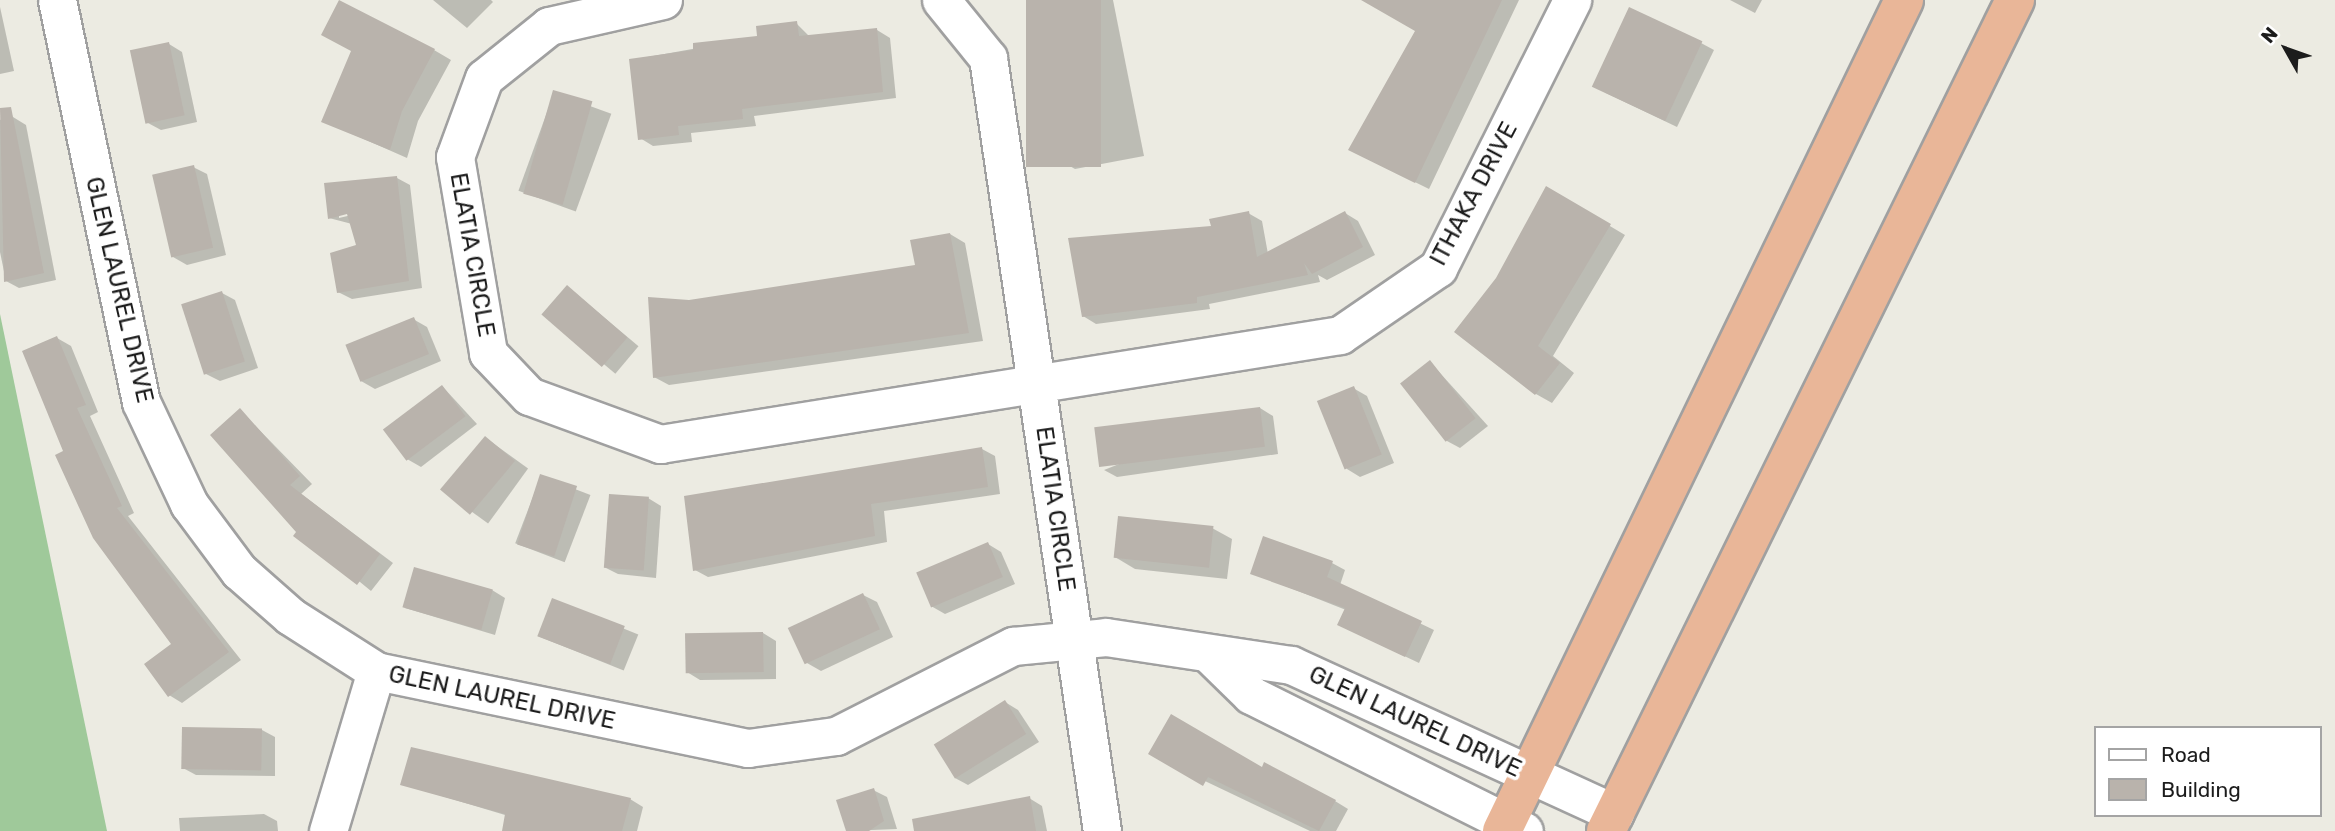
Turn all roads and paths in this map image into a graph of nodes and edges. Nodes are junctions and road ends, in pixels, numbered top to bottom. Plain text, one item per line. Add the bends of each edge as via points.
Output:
1 (57, 0) edge
2 (663, 0) edge
3 (941, 0) edge
4 (1572, 0) edge
5 (1905, 0) edge
6 (2015, 0) edge
7 (1034, 380) junction
8 (1076, 638) junction
9 (1210, 654) junction
10 (376, 671) junction
11 (1528, 775) junction
12 (1611, 822) edge
13 (1510, 828) edge
14 (328, 831) edge
15 (1102, 831) edge

1 - 10 street, GLEN LAUREL DRIVE via 141,402 183,493 239,571 290,616
2 - 7 street, ELATIA CIRCLE via 549,26 484,78 455,157 488,353 529,396 660,444
3 - 7 street, ELATIA CIRCLE via 988,58
4 - 7 street, ITHAKA DRIVE via 1438,268 1390,306 1340,335 1312,341
5 - 11 highway
6 - 12 highway
7 - 8 street, ELATIA CIRCLE
8 - 9 street, GLEN LAUREL DRIVE via 1106,637
8 - 10 street, GLEN LAUREL DRIVE via 1013,646 836,736 748,748
8 - 15 street, ELATIA CIRCLE
9 - 11 street, GLEN LAUREL DRIVE via 1292,665
9 - 13 street, GLEN LAUREL DRIVE via 1251,695
10 - 14 street
11 - 12 street, GLEN LAUREL DRIVE
11 - 13 highway

